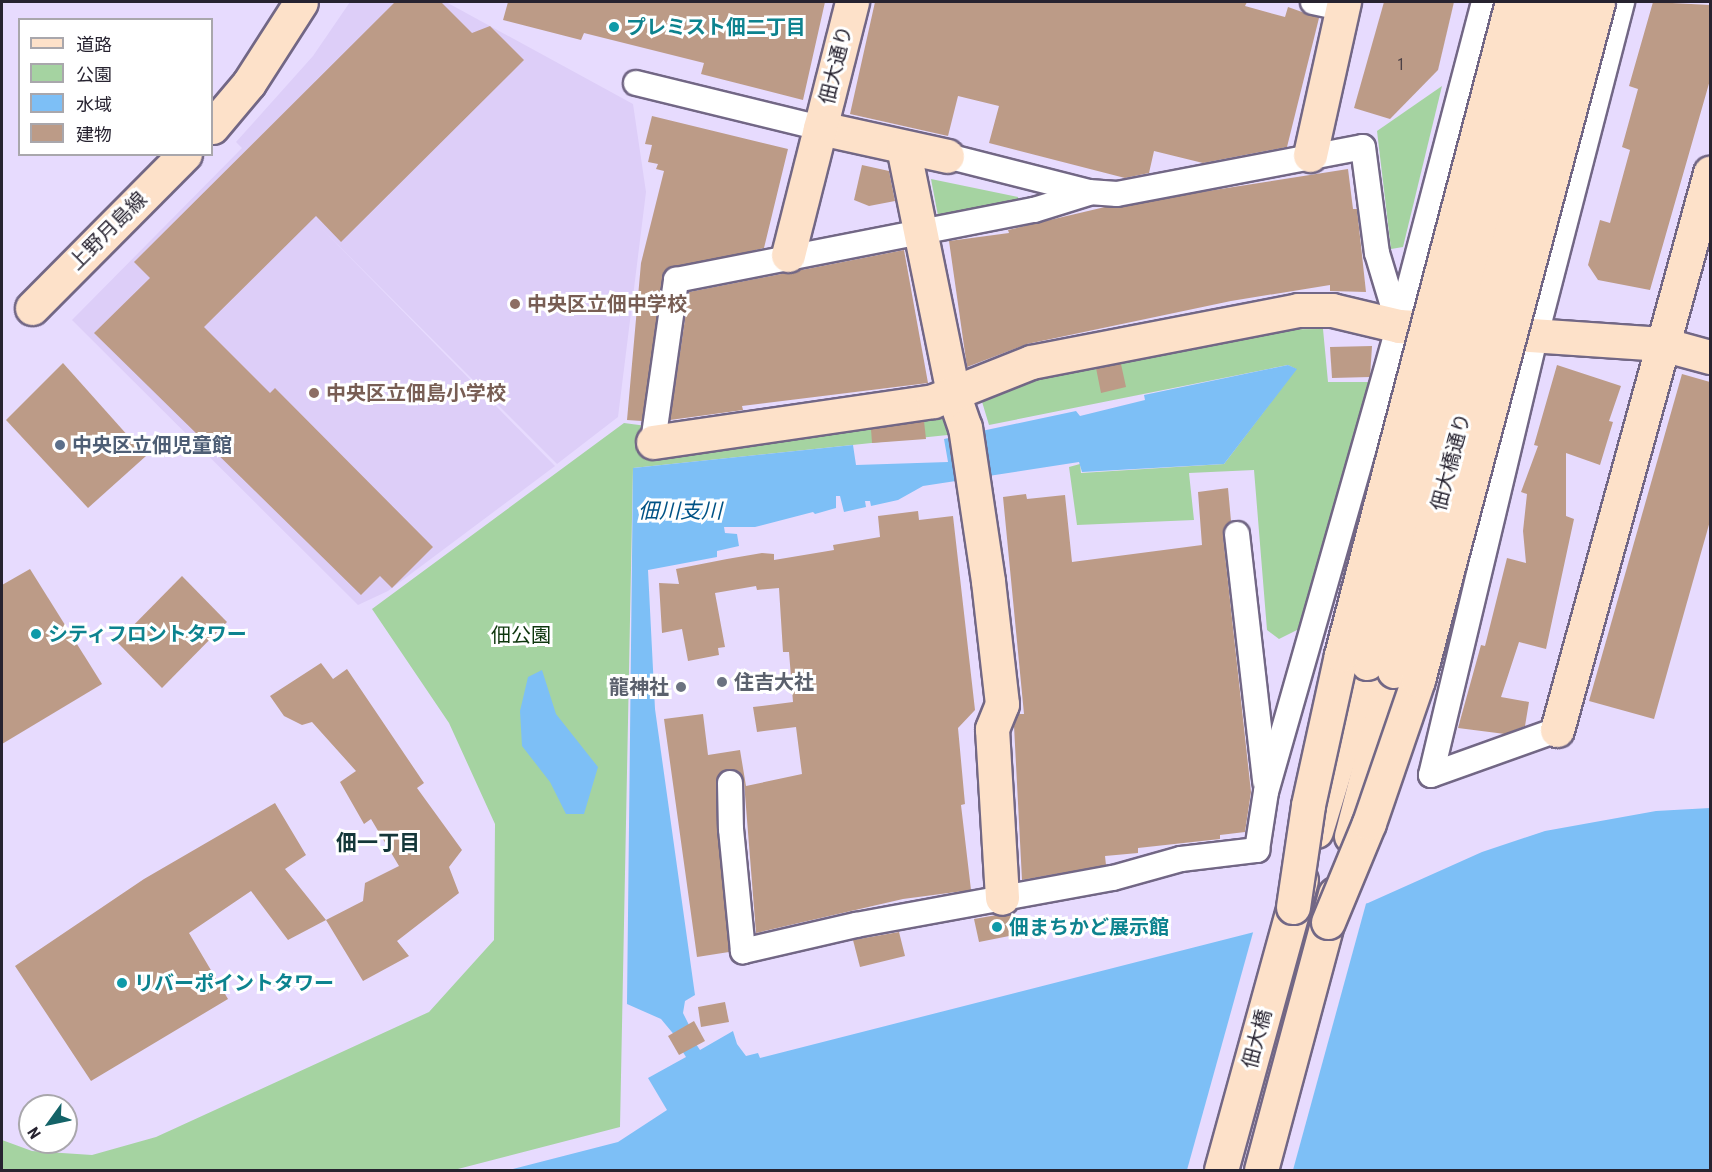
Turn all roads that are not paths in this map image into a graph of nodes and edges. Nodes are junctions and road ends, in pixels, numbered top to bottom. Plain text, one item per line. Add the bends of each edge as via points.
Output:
1 (301, 2) edge
2 (852, 2) edge
3 (1484, 2) edge
4 (1512, 2) edge
5 (1541, 2) edge
6 (1572, 2) edge
7 (1598, 2) edge
8 (1622, 2) edge
9 (1333, 4) edge
10 (636, 83) dead end
11 (213, 126) edge
12 (820, 128) junction
13 (903, 147) junction
14 (1310, 154) junction
15 (183, 156) edge
16 (947, 156) joint
17 (1710, 173) edge
18 (1089, 192) junction
19 (920, 231) junction
20 (788, 255) junction
21 (32, 308) dead end
22 (1399, 326) junction
23 (1536, 336) junction
24 (1662, 344) junction
25 (1710, 357) edge
26 (953, 393) junction
27 (653, 442) joint
28 (1237, 534) dead end
29 (1557, 730) joint
30 (730, 783) dead end
31 (1266, 792) junction
32 (1002, 898) junction
33 (1293, 907) junction
34 (1328, 922) junction
35 (1221, 1170) edge
36 (1261, 1170) edge

1 - 11 main road via 255,74
2 - 12 main road, 佃大通り
3 - 22 street
4 - 33 main road, bridge via 1341,655 1308,805
5 - 33 main road, 佃大橋通り, bridge via 1431,430 1367,663
6 - 34 main road, 佃大橋通り, bridge
7 - 34 main road, bridge via 1418,680 1369,823
8 - 23 street
9 - 14 main road
10 - 12 street
12 - 13 main road
12 - 20 main road, 佃大通り
13 - 16 main road
13 - 19 main road
14 - 18 street via 1117,194
14 - 22 street via 1363,147 1377,253
15 - 21 main road, 上野月島線
16 - 18 street
17 - 24 main road
18 - 19 street via 1034,210
19 - 20 street
19 - 26 main road
20 - 27 street via 676,280
22 - 23 main road
22 - 26 main road via 1332,310 1298,310 1031,362
22 - 31 street
23 - 24 main road
23 - 29 street via 1431,775
24 - 25 main road
24 - 29 main road
26 - 27 main road via 933,400
26 - 32 main road via 965,427 1002,704 992,729
28 - 31 street
30 - 32 street via 743,951
31 - 32 street via 1257,850 1181,859 1113,878
33 - 35 main road, 佃大橋
34 - 36 main road, 佃大橋

